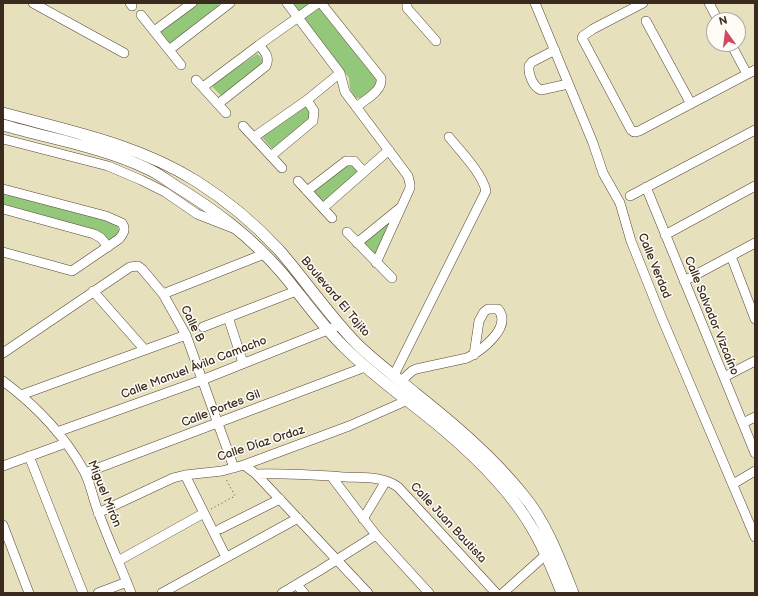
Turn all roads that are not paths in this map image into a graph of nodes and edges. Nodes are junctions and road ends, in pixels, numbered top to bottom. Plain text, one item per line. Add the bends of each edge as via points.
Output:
1 (35, 3) edge
2 (192, 3) edge
3 (287, 3) edge
4 (319, 3) edge
5 (407, 3) edge
6 (535, 3) edge
7 (643, 3) edge
8 (709, 3) edge
9 (227, 4) edge
10 (714, 12) edge
11 (141, 15) dead end
12 (298, 17) junction
13 (646, 21) dead end
14 (154, 31) junction
15 (436, 41) dead end
16 (259, 45) junction
17 (169, 50) junction
18 (555, 50) junction
19 (737, 52) edge
20 (124, 53) dead end
21 (181, 65) dead end
22 (751, 72) edge
23 (340, 73) junction
24 (196, 80) dead end
25 (568, 84) junction
26 (203, 87) junction
27 (306, 100) junction
28 (218, 104) junction
29 (691, 104) junction
30 (356, 107) junction
31 (3, 113) edge
32 (226, 113) dead end
33 (3, 125) edge
34 (243, 126) dead end
35 (755, 130) edge
36 (75, 132) junction
37 (254, 137) junction
38 (449, 137) dead end
39 (3, 139) edge
40 (72, 143) junction
41 (389, 150) junction
42 (271, 156) junction
43 (282, 168) dead end
44 (364, 172) junction
45 (298, 181) dead end
46 (755, 186) edge
47 (646, 187) junction
48 (3, 189) edge
49 (307, 191) junction
50 (630, 196) dead end
51 (402, 206) junction
52 (322, 208) junction
53 (3, 209) edge
54 (332, 218) dead end
55 (239, 230) junction
56 (347, 232) dead end
57 (665, 235) junction
58 (357, 243) junction
59 (755, 243) edge
60 (108, 247) junction
61 (3, 252) edge
62 (264, 254) junction
63 (731, 256) junction
64 (376, 263) junction
65 (392, 278) dead end
66 (684, 281) junction
67 (93, 291) junction
68 (296, 291) junction
69 (163, 294) junction
70 (228, 317) junction
71 (755, 319) edge
72 (340, 325) junction
73 (203, 327) dead end
74 (327, 330) junction
75 (186, 335) junction
76 (145, 350) junction
77 (3, 353) edge
78 (474, 355) junction
79 (755, 361) edge
80 (243, 364) junction
81 (365, 367) junction
82 (724, 377) junction
83 (397, 378) junction
84 (202, 380) junction
85 (3, 382) edge
86 (21, 395) junction
87 (408, 400) junction
88 (755, 417) edge
89 (742, 423) junction
90 (218, 424) junction
91 (57, 432) junction
92 (66, 443) junction
93 (755, 453) edge
94 (29, 456) junction
95 (244, 465) junction
96 (3, 466) edge
97 (234, 468) junction
98 (755, 472) edge
99 (85, 473) junction
100 (256, 474) junction
101 (185, 475) junction
102 (331, 476) junction
103 (386, 481) junction
104 (733, 484) junction
105 (280, 499) junction
106 (98, 513) junction
107 (204, 513) junction
108 (298, 518) junction
109 (363, 519) junction
110 (3, 525) edge
111 (220, 529) dead end
112 (376, 534) junction
113 (755, 537) edge
114 (550, 551) junction
115 (226, 558) junction
116 (118, 561) junction
117 (337, 561) junction
118 (127, 582) junction
119 (297, 585) junction
120 (29, 593) edge
121 (83, 593) edge
122 (98, 593) edge
123 (131, 593) edge
124 (162, 593) edge
125 (282, 593) edge
126 (304, 593) edge
127 (368, 593) edge
128 (429, 593) edge
129 (496, 593) edge
130 (503, 593) edge
131 (562, 593) edge
132 (573, 593) edge

1 - 20 street
2 - 14 street
3 - 12 street
4 - 12 street
4 - 30 street via 381,78 378,90
5 - 15 street via 407,8
6 - 18 street, Calle Verdad
7 - 29 street via 593,29 582,36 583,41 634,132 639,132
8 - 10 street
9 - 17 street
11 - 14 street
12 - 16 street
12 - 23 street
13 - 29 street
14 - 17 street
16 - 26 street
16 - 28 street via 267,55 266,66
17 - 21 street
18 - 25 street, Calle Verdad
18 - 25 street via 532,62 529,72 535,87 540,90
19 - 22 street
22 - 29 street
23 - 27 street
23 - 30 street via 345,92
24 - 26 street
25 - 104 street, Calle Verdad via 603,173 620,203 631,241 661,316
26 - 28 street
27 - 37 street
27 - 42 street via 314,112 311,124
28 - 32 street
30 - 41 street
31 - 36 main road, Boulevard El Tajito
33 - 40 main road, Boulevard El Tajito
34 - 37 street
35 - 47 street
36 - 40 main road
36 - 72 main road, Boulevard El Tajito via 154,158 226,202 278,249
37 - 42 street
38 - 83 street via 476,172 486,192
39 - 55 street via 124,172 164,192 196,214
40 - 55 main road, Boulevard El Tajito via 112,154 148,169 193,196
41 - 44 street
41 - 51 street via 408,176 410,184
42 - 43 street
44 - 49 street via 354,160 346,161
44 - 52 street
45 - 49 street
46 - 57 street
47 - 50 street
47 - 57 street, Calle Salvador Vizcaíno
48 - 60 street via 106,216 122,223 124,233
49 - 52 street
51 - 58 street
51 - 64 street
52 - 54 street
53 - 60 street via 94,234
55 - 62 main road, Boulevard El Tajito
56 - 58 street
57 - 66 street, Calle Salvador Vizcaíno
58 - 64 street
59 - 63 street
60 - 61 street via 72,271
62 - 68 main road, Boulevard El Tajito
62 - 69 street
63 - 66 street
63 - 71 street
64 - 65 street
66 - 82 street, Calle Salvador Vizcaíno
67 - 69 street, Calle B via 130,267 138,266
67 - 76 street
67 - 77 street
68 - 70 street
68 - 74 main road, Boulevard El Tajito
69 - 75 street, Calle B
70 - 73 street
70 - 80 street
72 - 74 street, Calle Manuel Ávila Camacho
72 - 83 main road, Boulevard El Tajito via 372,358
74 - 80 street, Calle Manuel Ávila Camacho
74 - 81 main road, Boulevard El Tajito
75 - 76 street
75 - 84 street, Calle B
76 - 86 street
78 - 78 street via 481,315 488,309 498,309 502,323 489,342
78 - 83 street via 458,361 416,369
79 - 82 street
80 - 84 street, Calle Manuel Ávila Camacho
81 - 87 main road, Boulevard El Tajito
81 - 90 street, Calle Portes Gil
82 - 89 street, Calle Salvador Vizcaíno
83 - 114 main road, Boulevard El Tajito via 458,428 506,474 526,498 540,521
84 - 90 street, Calle B
84 - 91 street, Calle Manuel Ávila Camacho
85 - 86 street, Miguel Mirón
86 - 91 street, Miguel Mirón
87 - 95 street, Calle Díaz Ordaz via 349,426
87 - 114 main road, Boulevard El Tajito via 497,480
88 - 89 street
89 - 93 street, Calle Salvador Vizcaíno
90 - 97 street, Calle B
90 - 99 street, Calle Portes Gil
91 - 92 street, Miguel Mirón
92 - 94 street
92 - 99 street, Miguel Mirón
94 - 96 street
94 - 121 street
95 - 97 street, Calle Díaz Ordaz
95 - 100 street
97 - 101 street, Calle Díaz Ordaz
98 - 104 street
99 - 106 street, Miguel Mirón
100 - 102 street, Calle Juan Bautista
100 - 105 street
101 - 106 street, Calle Díaz Ordaz via 173,478
101 - 107 street
102 - 103 street, Calle Juan Bautista
102 - 109 street
103 - 109 street
103 - 129 street, Calle Juan Bautista via 398,487
104 - 113 street, Calle Verdad
105 - 108 street
105 - 111 street
106 - 116 street, Miguel Mirón
107 - 115 street
107 - 116 street
108 - 115 street
108 - 117 street
109 - 112 street
110 - 120 street
112 - 117 street
112 - 128 street
114 - 130 street
114 - 131 main road, Boulevard El Tajito
114 - 132 main road, Boulevard El Tajito
115 - 124 street
116 - 118 street, Miguel Mirón
117 - 119 street
117 - 127 street
118 - 122 street
118 - 123 street, Miguel Mirón
119 - 125 street
119 - 126 street

